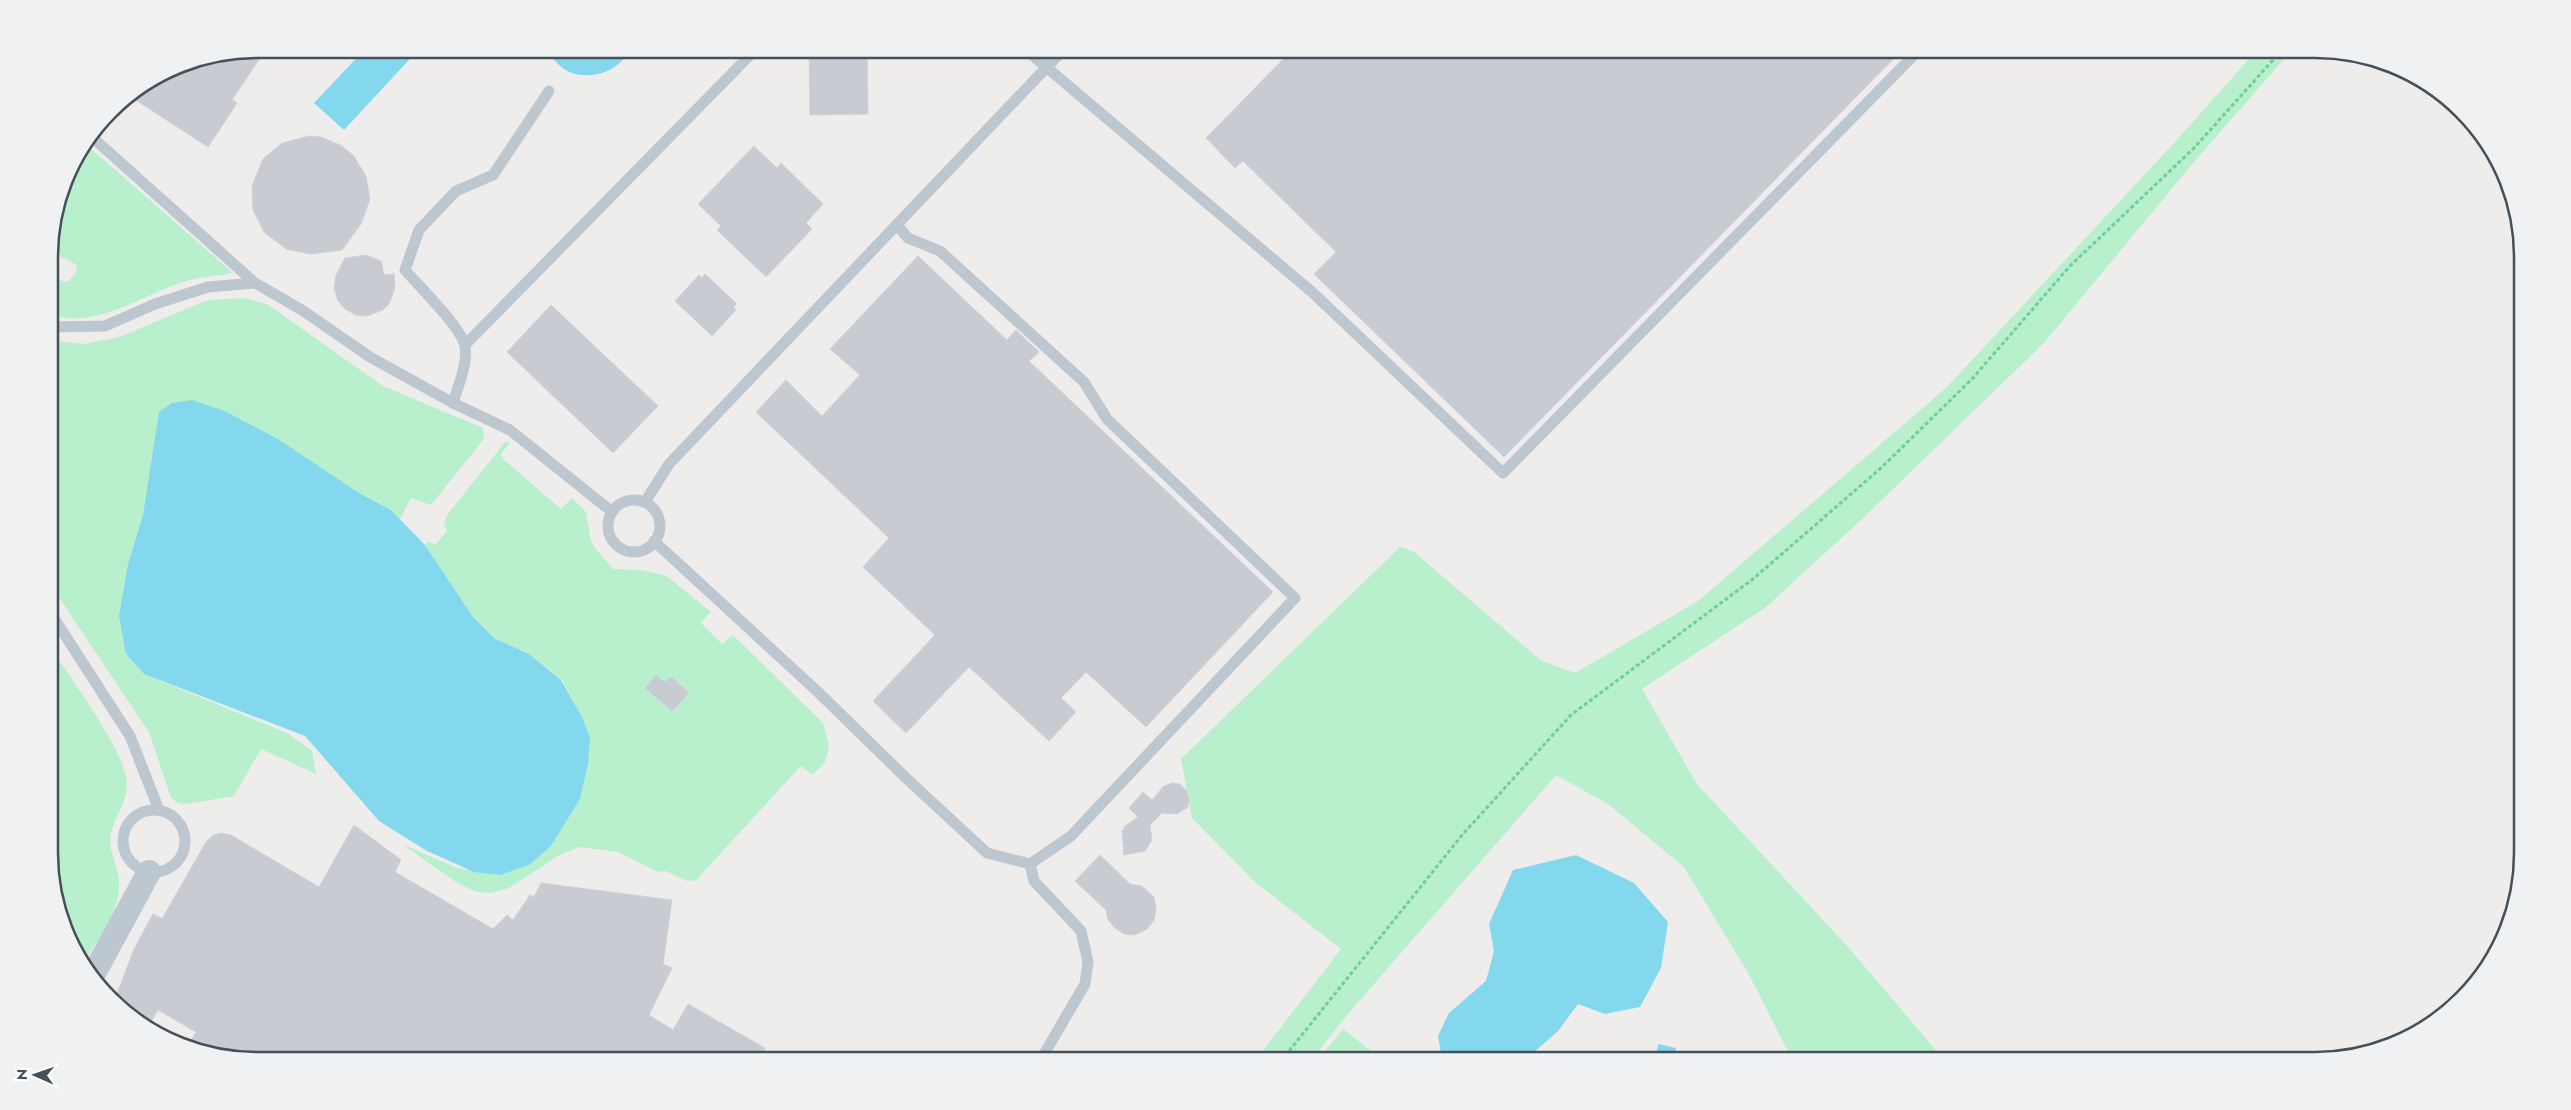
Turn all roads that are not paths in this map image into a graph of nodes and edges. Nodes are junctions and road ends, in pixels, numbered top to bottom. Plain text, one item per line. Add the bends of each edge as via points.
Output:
1 (747, 58) edge
2 (1036, 58) edge
3 (1054, 58) edge
4 (1911, 58) edge
5 (1045, 66) junction
6 (549, 91) dead end
7 (95, 140) edge
8 (897, 225) junction
9 (255, 283) junction
10 (58, 328) edge
11 (465, 345) junction
12 (453, 403) junction
13 (646, 502) junction
14 (611, 511) junction
15 (654, 541) junction
16 (58, 624) edge
17 (159, 810) junction
18 (1030, 864) junction
19 (149, 872) junction
20 (96, 970) edge
21 (1045, 1052) edge

1 - 11 lane
2 - 5 lane
3 - 5 lane
4 - 5 lane via 1503,473 1312,292
5 - 8 lane
6 - 11 lane via 493,175 456,191 419,230 405,270 450,320
7 - 9 lane
8 - 13 lane via 669,464
8 - 18 lane via 908,238 940,251 1084,382 1107,419 1295,598 1071,836
9 - 10 lane via 208,287 155,304 105,326
9 - 12 lane via 302,310 370,357
11 - 12 lane via 465,361
12 - 14 lane via 510,430
13 - 14 lane via 626,500
13 - 15 lane via 657,512 660,523 659,535
14 - 15 lane via 607,528 610,539 619,548 630,552 642,551
15 - 18 lane via 987,853
16 - 17 lane via 130,736
17 - 19 lane via 177,821 185,841 183,851 169,868
17 - 19 lane via 140,813 126,826 123,836 123,846 132,863
18 - 21 lane via 1034,881 1082,931 1088,962 1085,984
19 - 20 street

